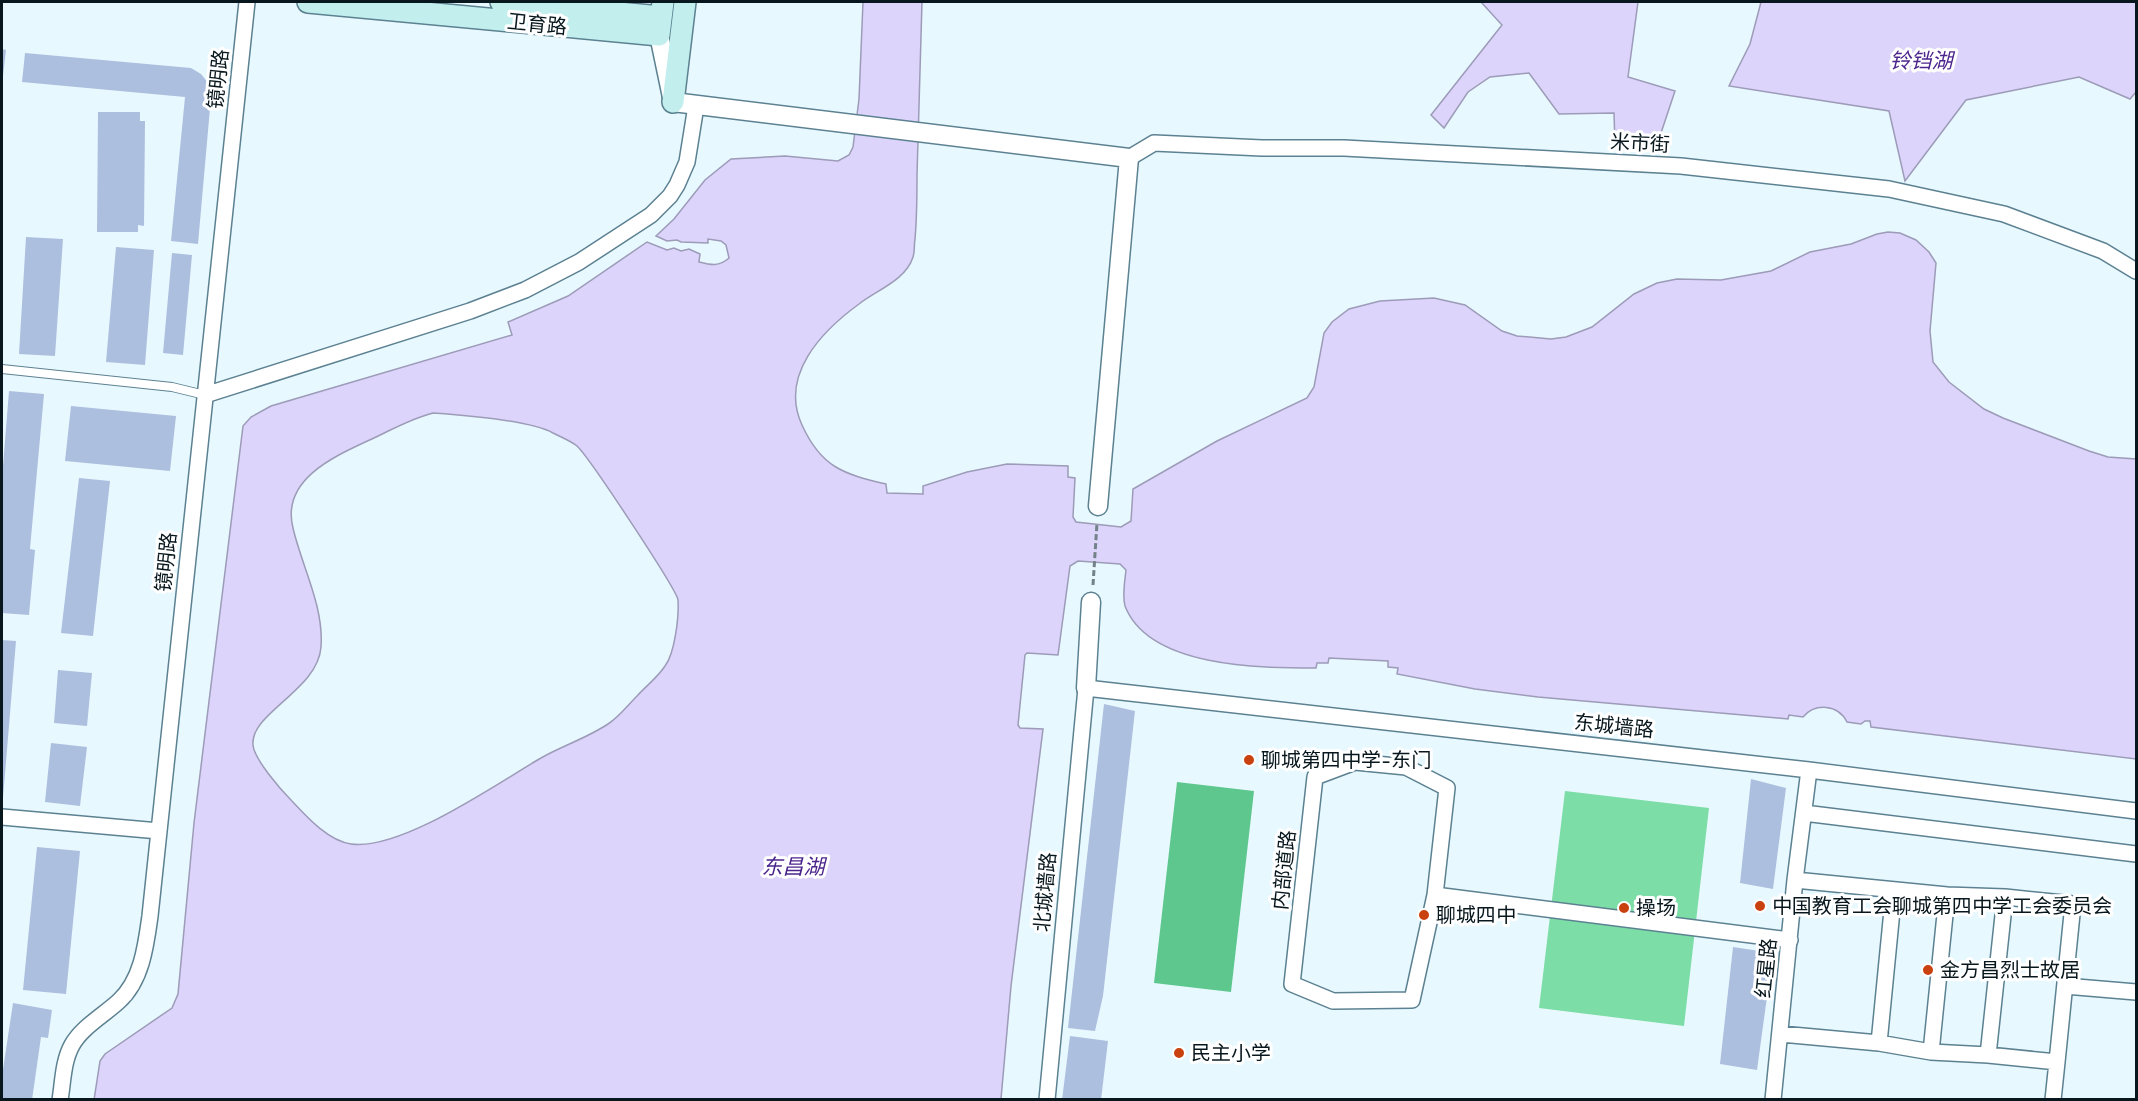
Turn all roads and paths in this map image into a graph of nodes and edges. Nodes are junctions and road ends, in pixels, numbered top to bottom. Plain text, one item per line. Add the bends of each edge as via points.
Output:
1 (247, 2) edge
2 (308, 2) edge
3 (501, 2) edge
4 (685, 2) edge
5 (661, 18) edge
6 (673, 102) junction
7 (696, 106) junction
8 (1129, 158) junction
9 (2136, 271) edge
10 (2, 369) edge
11 (205, 394) junction
12 (1098, 506) joint
13 (1091, 602) joint
14 (1086, 688) junction
15 (1809, 770) junction
16 (2136, 811) edge
17 (1804, 813) junction
18 (2, 817) edge
19 (159, 831) junction
20 (2136, 854) edge
21 (1795, 880) junction
22 (1894, 890) junction
23 (1436, 895) junction
24 (1947, 895) junction
25 (2005, 897) junction
26 (1790, 940) junction
27 (2065, 986) junction
28 (2136, 992) edge
29 (1781, 1034) junction
30 (1879, 1043) junction
31 (1931, 1052) junction
32 (1988, 1055) junction
33 (2057, 1062) junction
34 (60, 1100) edge
35 (1047, 1100) edge
36 (1773, 1100) edge
37 (2053, 1100) edge

1 - 11 street, 镜明路
2 - 5 main road, 卫育路
3 - 5 main road, 卫育路
4 - 6 main road
5 - 6 street
6 - 7 street
7 - 8 street
7 - 11 street via 687,162 670,196 651,215 579,262 525,290 470,311
8 - 9 street, 米市街 via 1154,143 1333,148 1681,166 1889,189 2004,214 2103,251
8 - 12 street
10 - 11 lane
11 - 19 street, 镜明路
12 - 13 path
13 - 14 street
14 - 15 street, 东城墙路
14 - 35 street, 北城墙路
15 - 16 street, 东城墙路
15 - 17 street, 红星路
17 - 20 street
17 - 21 street, 红星路
18 - 19 street
19 - 34 street, 镜明路 via 144,953 121,999 71,1046
21 - 22 street
21 - 26 street, 红星路
22 - 24 street
22 - 30 street
23 - 23 street, 内部道路 via 1447,788 1406,767 1355,762 1315,777 1292,984 1333,1001 1412,1000
23 - 26 street
24 - 25 street
24 - 31 street
25 - 27 street via 2073,904
25 - 32 street
26 - 29 street, 红星路
27 - 28 street
27 - 33 street
29 - 30 street
29 - 36 street, 红星路
30 - 31 street
31 - 32 street
32 - 33 street
33 - 37 street

